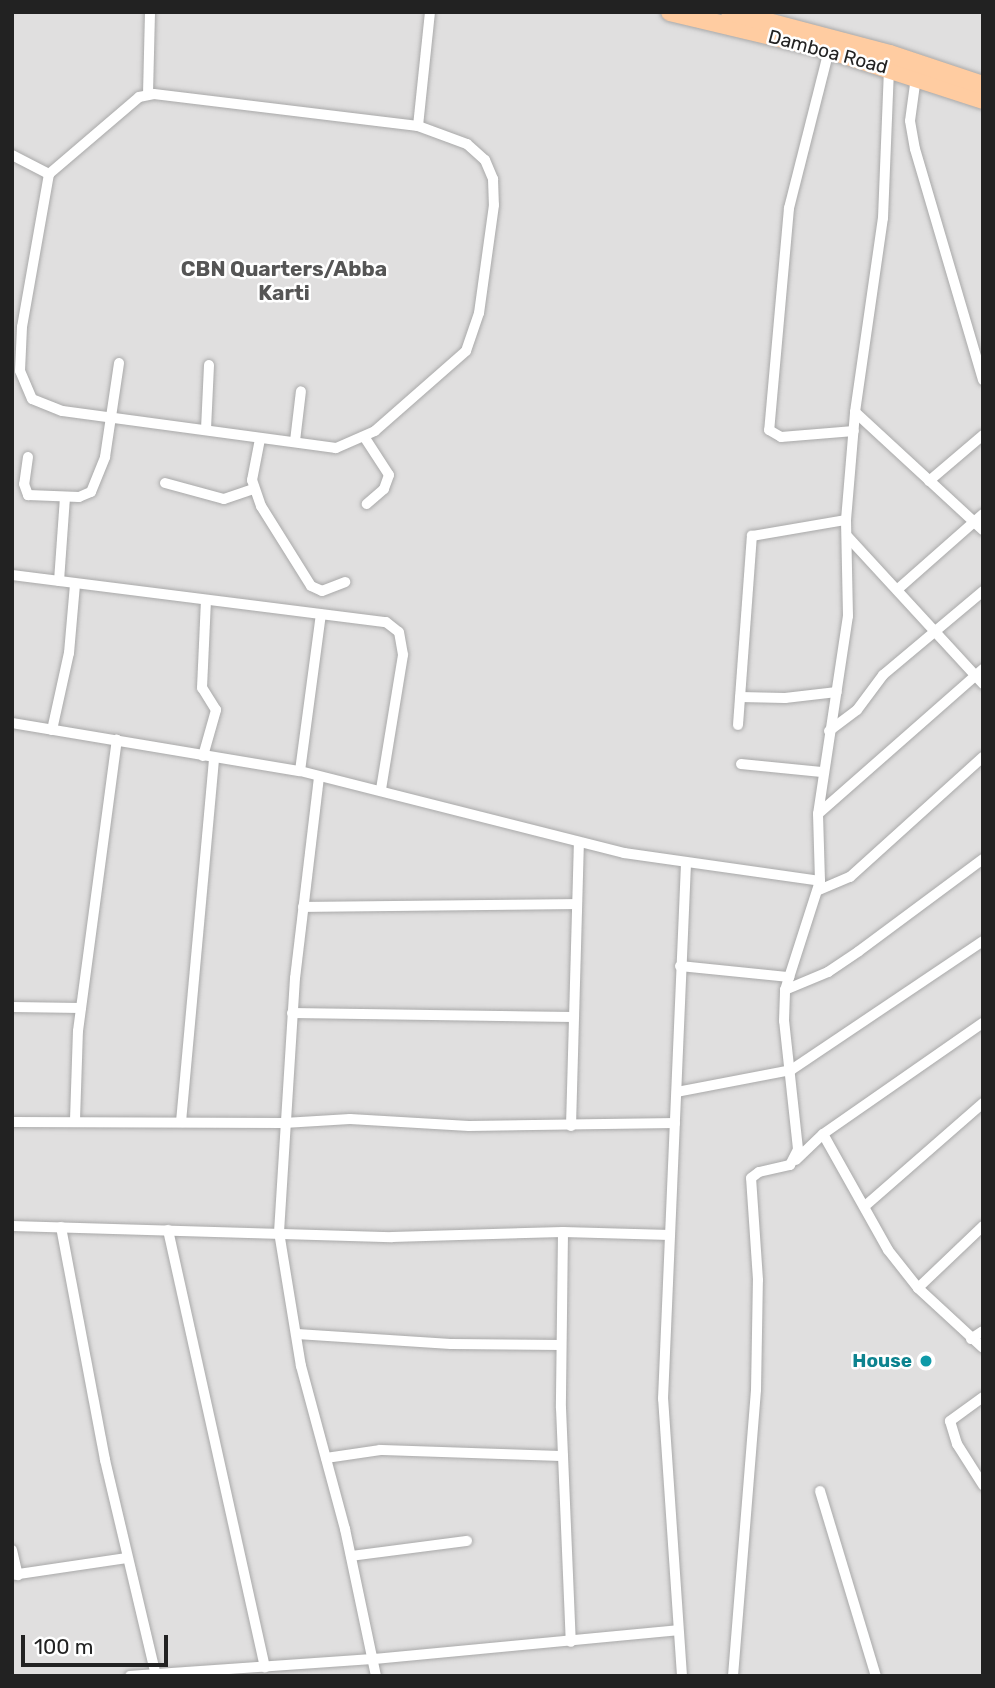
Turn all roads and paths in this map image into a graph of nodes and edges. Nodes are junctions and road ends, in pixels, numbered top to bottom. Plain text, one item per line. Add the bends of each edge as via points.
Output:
1 (150, 12) edge
2 (430, 12) edge
3 (670, 12) edge
4 (730, 12) edge
5 (829, 50) junction
6 (889, 68) junction
7 (916, 77) junction
8 (983, 85) edge
9 (148, 94) junction
10 (983, 100) edge
11 (418, 127) junction
12 (12, 155) edge
13 (49, 174) junction
14 (119, 363) dead end
15 (209, 365) dead end
16 (983, 380) edge
17 (301, 391) dead end
18 (855, 412) junction
19 (111, 416) junction
20 (206, 429) junction
21 (854, 431) junction
22 (983, 435) edge
23 (365, 438) junction
24 (260, 439) junction
25 (295, 441) junction
26 (27, 457) dead end
27 (929, 481) junction
28 (165, 483) dead end
29 (253, 489) junction
30 (65, 497) junction
31 (367, 504) dead end
32 (846, 520) junction
33 (980, 522) edge
34 (847, 536) junction
35 (12, 575) edge
36 (59, 581) junction
37 (345, 582) dead end
38 (75, 584) junction
39 (898, 589) junction
40 (983, 591) edge
41 (206, 601) junction
42 (321, 614) junction
43 (935, 630) junction
44 (980, 676) edge
45 (837, 692) junction
46 (740, 697) junction
47 (12, 723) edge
48 (738, 725) dead end
49 (52, 730) junction
50 (829, 731) junction
51 (117, 740) junction
52 (209, 757) junction
53 (983, 757) edge
54 (741, 764) dead end
55 (300, 771) junction
56 (822, 772) junction
57 (319, 777) junction
58 (382, 790) junction
59 (818, 814) junction
60 (579, 844) junction
61 (983, 859) edge
62 (686, 864) junction
63 (820, 885) junction
64 (577, 904) junction
65 (303, 907) junction
66 (983, 941) edge
67 (680, 966) junction
68 (789, 977) junction
69 (785, 990) junction
70 (12, 1007) edge
71 (81, 1008) junction
72 (292, 1013) junction
73 (574, 1017) junction
74 (983, 1023) edge
75 (791, 1070) junction
76 (677, 1092) junction
77 (983, 1103) edge
78 (75, 1120) junction
79 (12, 1122) edge
80 (181, 1122) junction
81 (284, 1123) junction
82 (675, 1123) junction
83 (571, 1126) junction
84 (823, 1134) junction
85 (796, 1160) junction
86 (865, 1206) junction
87 (12, 1226) edge
88 (983, 1226) edge
89 (61, 1227) junction
90 (168, 1230) junction
91 (278, 1232) junction
92 (563, 1232) junction
93 (670, 1235) junction
94 (918, 1288) junction
95 (983, 1331) edge
96 (297, 1334) junction
97 (971, 1339) junction
98 (561, 1345) junction
99 (983, 1349) edge
100 (983, 1397) edge
101 (563, 1456) junction
102 (326, 1458) junction
103 (983, 1485) edge
104 (820, 1491) dead end
105 (467, 1541) dead end
106 (12, 1550) edge
107 (351, 1556) junction
108 (127, 1558) junction
109 (15, 1575) edge
110 (678, 1630) junction
111 (571, 1642) junction
112 (374, 1659) junction
113 (265, 1667) junction
114 (156, 1675) edge
115 (130, 1676) edge
116 (376, 1676) edge
117 (682, 1676) edge
118 (733, 1676) edge
119 (876, 1676) edge

1 - 9 street
2 - 11 street
3 - 5 main road, Damboa Road
4 - 8 main road, Damboa Road via 890,54
5 - 6 main road, Damboa Road
5 - 21 street via 789,208 769,430 781,437
6 - 7 main road, Damboa Road
6 - 18 street via 883,218
7 - 10 main road, Damboa Road
7 - 16 street via 910,121 915,149
9 - 11 street via 218,99
9 - 13 street
11 - 23 street via 467,144 485,160 493,179 494,205 479,313 466,351 455,364
12 - 13 street
13 - 19 street via 22,327 22,381 32,399 62,411
14 - 19 street
15 - 20 street
17 - 25 street
18 - 21 street
18 - 27 street
19 - 20 street
19 - 30 street via 99,479 91,492
20 - 24 street
21 - 32 street
22 - 27 street
23 - 25 street via 336,448
23 - 31 street via 388,475 384,489
24 - 25 street
24 - 29 street via 253,458
26 - 30 street via 24,484 28,495
27 - 33 street
28 - 29 street via 224,499
29 - 37 street via 311,586 323,591
30 - 36 street
32 - 34 street
32 - 46 street via 752,536
33 - 39 street
34 - 39 street
34 - 45 street via 848,616
35 - 36 street
36 - 38 street
38 - 41 street
38 - 49 street via 69,653
39 - 43 street
40 - 43 street
41 - 42 street
41 - 52 street via 202,688 216,710
42 - 55 street
42 - 58 street via 386,622 403,640
43 - 44 street
43 - 50 street via 883,675 857,710
44 - 59 street
45 - 46 street
45 - 50 street
46 - 48 street
47 - 49 street
49 - 51 street
50 - 56 street
51 - 52 street
51 - 71 street
52 - 55 street
52 - 80 street
53 - 63 street via 850,877
54 - 56 street
55 - 57 street
56 - 59 street
57 - 58 street
57 - 65 street
58 - 60 street
59 - 63 street
60 - 62 street
60 - 64 street
61 - 69 street via 849,958
62 - 63 street
62 - 67 street
63 - 68 street
64 - 65 street
64 - 73 street
65 - 72 street
66 - 75 street
67 - 68 street
67 - 76 street
68 - 69 street
69 - 75 street
70 - 71 street
71 - 78 street
72 - 73 street
72 - 81 street
73 - 83 street
74 - 84 street
75 - 76 street
75 - 85 street
76 - 82 street
77 - 86 street
78 - 79 street
78 - 80 street
80 - 81 street
81 - 83 street via 350,1119
81 - 91 street
82 - 83 street
82 - 93 street
84 - 85 street
84 - 86 street via 848,1186
85 - 118 street via 751,1178 758,1280 756,1390
86 - 94 street via 888,1250
87 - 89 street
88 - 94 street
89 - 90 street
89 - 108 street
90 - 91 street
90 - 113 street
91 - 92 street via 393,1237
91 - 96 street
92 - 93 street
92 - 98 street
93 - 110 street via 663,1399
94 - 97 street
95 - 97 street
96 - 98 street via 451,1344
96 - 102 street
97 - 99 street
98 - 101 street
100 - 103 street via 950,1421 957,1444
101 - 102 street via 380,1450
101 - 111 street
102 - 107 street
104 - 119 street
105 - 107 street
106 - 109 street
107 - 112 street
108 - 109 street
108 - 114 street
110 - 111 street
110 - 117 street
111 - 112 street
112 - 113 street
112 - 116 street
113 - 114 street
114 - 115 street

